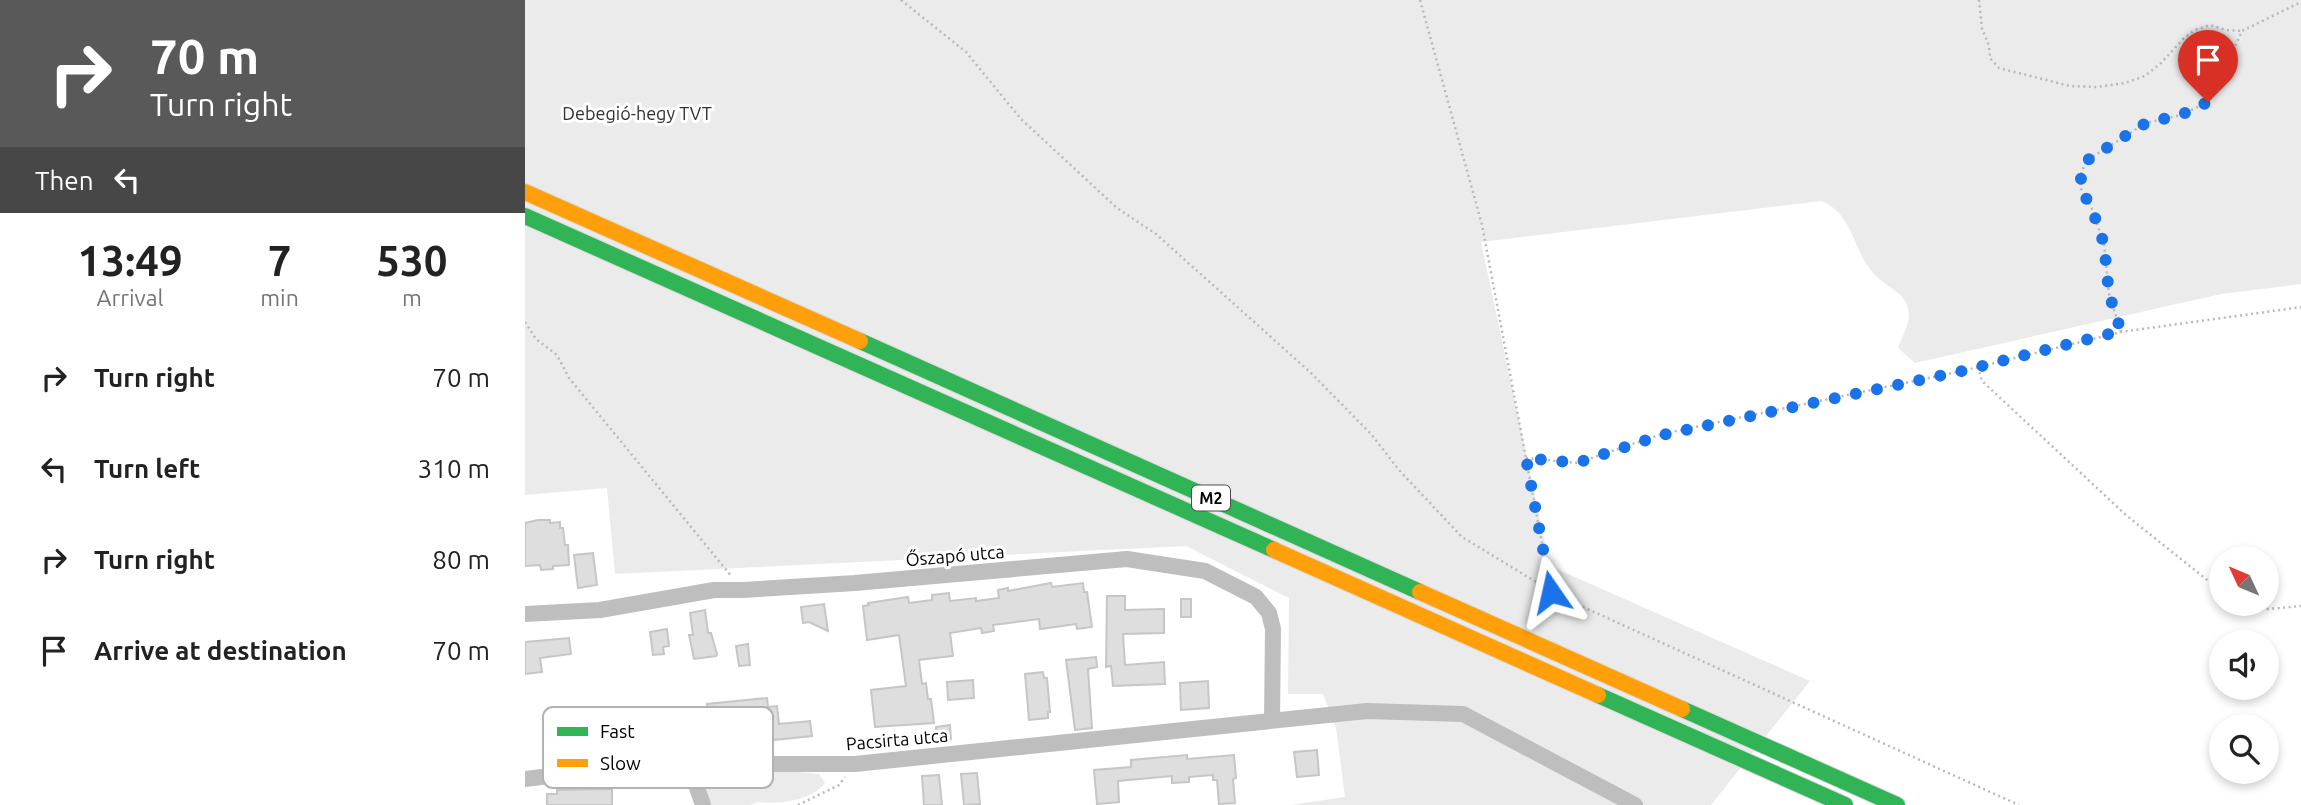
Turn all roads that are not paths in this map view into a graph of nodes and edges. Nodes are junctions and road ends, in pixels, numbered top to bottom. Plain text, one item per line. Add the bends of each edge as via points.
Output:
1 (525, 192) edge
2 (525, 216) edge
3 (525, 614) edge
4 (1272, 719) junction
5 (773, 764) edge
6 (543, 777) edge
7 (525, 779) edge
8 (697, 788) edge
9 (703, 805) edge
10 (1635, 805) edge
11 (1845, 805) edge
12 (1897, 805) edge

1 - 12 highway, M2
2 - 11 highway, M2
3 - 4 street, Őszapó utca via 600,610 714,590 855,583 1127,559 1205,571 1256,597 1269,613 1273,629
4 - 5 street, Pacsirta utca via 855,764
4 - 10 street, Pacsirta utca via 1367,711 1463,714
6 - 7 street, Pacsirta utca
8 - 9 street

